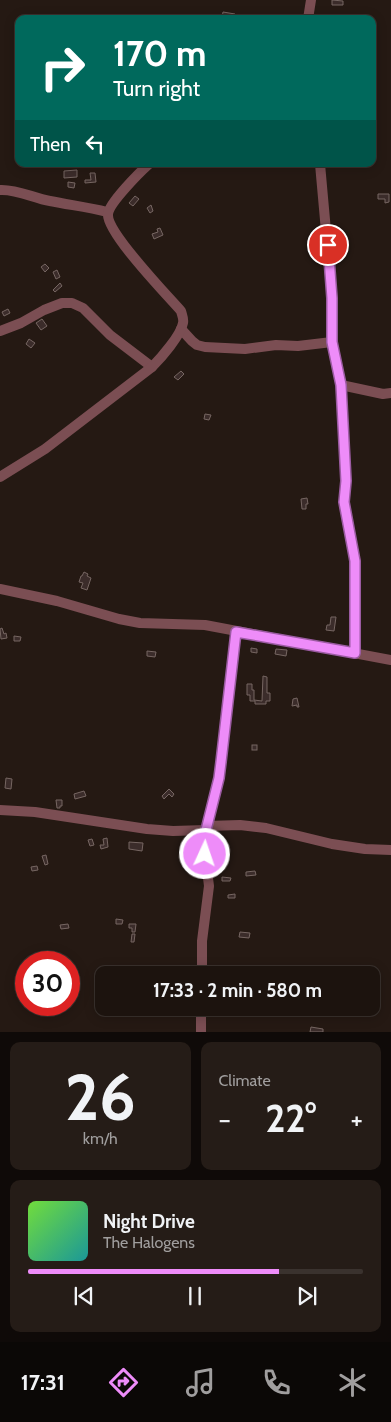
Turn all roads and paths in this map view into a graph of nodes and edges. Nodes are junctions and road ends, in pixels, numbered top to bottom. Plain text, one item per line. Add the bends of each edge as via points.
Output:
1 (311, 0) edge
2 (309, 15) edge
3 (146, 167) edge
4 (320, 167) edge
5 (0, 190) edge
6 (108, 212) junction
7 (181, 329) junction
8 (1, 332) edge
9 (332, 342) junction
10 (152, 368) junction
11 (341, 385) junction
12 (391, 393) edge
13 (0, 477) edge
14 (0, 589) edge
15 (236, 632) junction
16 (355, 653) junction
17 (391, 660) edge
18 (0, 810) edge
19 (207, 828) junction
20 (391, 850) edge
21 (202, 966) edge
22 (201, 1016) edge
23 (201, 1032) edge

1 - 2 street
3 - 6 street
4 - 9 street via 332,298
5 - 6 street
6 - 7 street via 109,222 126,248 181,311 184,321
7 - 9 street via 197,345 205,347 245,349
7 - 10 street
8 - 10 street via 44,310 72,303 83,308 110,335
9 - 11 street
10 - 13 street via 45,449
11 - 12 street
11 - 16 street via 346,481 344,502 355,561
14 - 15 street via 140,623 205,625
15 - 16 street
15 - 19 street via 219,778
16 - 17 street
18 - 19 street via 147,829
19 - 20 street via 240,825 266,828 332,844
19 - 21 street via 208,886
22 - 23 street

